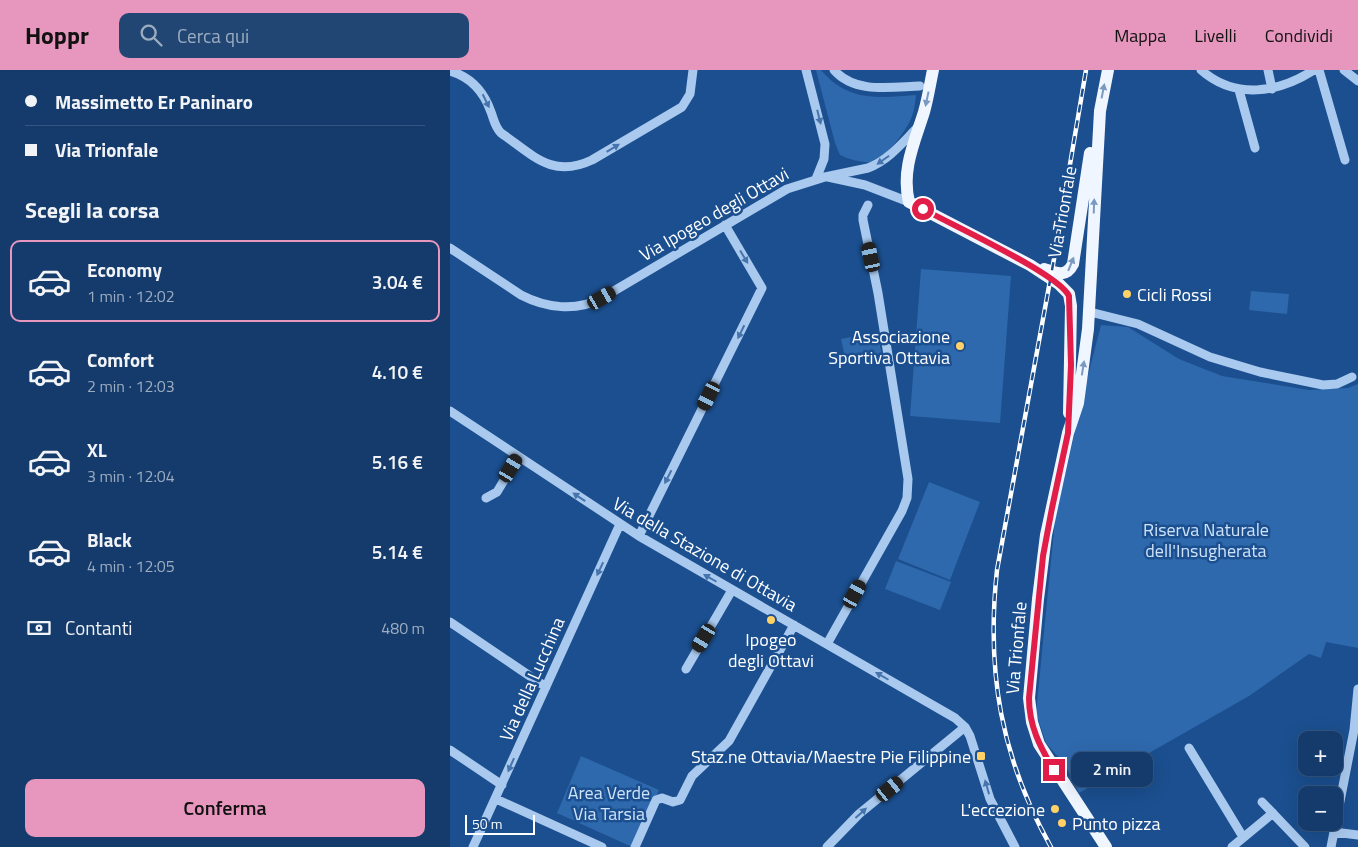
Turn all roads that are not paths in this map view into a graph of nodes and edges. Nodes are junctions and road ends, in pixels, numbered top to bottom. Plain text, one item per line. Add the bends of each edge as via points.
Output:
1 (692, 70) edge
2 (806, 70) edge
3 (834, 70) edge
4 (933, 70) edge
5 (1108, 70) edge
6 (1200, 70) edge
7 (1268, 70) edge
8 (1314, 70) edge
9 (1319, 70) edge
10 (1344, 70) edge
11 (450, 71) edge
12 (1358, 81) edge
13 (920, 86) dead end
14 (1272, 89) junction
15 (1239, 90) junction
16 (1100, 111) junction
17 (918, 127) junction
18 (1255, 148) dead end
19 (1345, 160) dead end
20 (820, 178) junction
21 (909, 202) junction
22 (868, 205) dead end
23 (725, 225) junction
24 (450, 248) edge
25 (1030, 265) junction
26 (1090, 312) junction
27 (1352, 378) dead end
28 (450, 411) edge
29 (1068, 433) junction
30 (518, 457) junction
31 (486, 498) dead end
32 (620, 524) junction
33 (639, 536) junction
34 (732, 590) junction
35 (450, 622) edge
36 (794, 625) junction
37 (827, 644) junction
38 (686, 669) dead end
39 (546, 687) junction
40 (1358, 690) edge
41 (965, 727) junction
42 (1356, 729) edge
43 (1189, 748) dead end
44 (450, 750) edge
45 (502, 785) junction
46 (496, 799) junction
47 (1262, 802) dead end
48 (1273, 813) junction
49 (1334, 832) junction
50 (1358, 835) edge
51 (1243, 837) junction
52 (473, 847) edge
53 (602, 847) edge
54 (635, 847) edge
55 (827, 847) edge
56 (1015, 847) edge
57 (1106, 847) edge
58 (1232, 847) edge
59 (1305, 847) edge
60 (1331, 847) edge

11 -> 1 street via 466,78 482,94 501,133 547,164 565,168 592,160 682,107 691,91
2 -> 20 street via 825,144
3 - 13 street via 847,81 861,86
4 -> 17 main road
16 -> 5 main road, Via Trionfale
6 - 15 street via 1219,83
7 - 14 street
8 - 14 street
9 - 19 street
10 - 12 street
14 - 15 street
15 - 18 street
25 -> 16 main road, Via Trionfale via 1058,274 1066,273 1072,267
26 -> 16 main road, Via Trionfale
17 -> 20 street via 877,164
17 - 21 main road via 908,165
20 - 21 street, Via Ipogeo degli Ottavi via 865,185
20 - 23 street, Via Ipogeo degli Ottavi via 786,189
21 - 25 main road, Via Ipogeo degli Ottavi
22 - 37 street via 863,220 878,293 909,492 902,511
23 - 24 street, Via Ipogeo degli Ottavi via 602,298 572,307 546,305 527,298
23 -> 33 street via 762,288
25 - 29 main road, Via Trionfale via 1064,287 1069,296 1071,365
26 - 27 street via 1138,324 1206,355 1260,372 1323,385
29 -> 26 main road, Via Trionfale via 1078,402
28 - 30 street, Via della Stazione di Ottavia
29 - 57 main road, Via Trionfale via 1043,556 1029,705 1033,729 1042,751
30 - 31 street via 497,492
32 -> 30 street, Via della Stazione di Ottavia
32 - 33 street, Via della Stazione di Ottavia
32 -> 39 street, Via della Lucchina
34 -> 33 street, Via della Stazione di Ottavia
34 - 36 street, Via della Stazione di Ottavia
34 - 38 street
35 - 39 street
36 - 37 street, Via della Stazione di Ottavia
36 - 54 street via 729,740 692,776 680,800 657,799
41 -> 37 street, Via della Stazione di Ottavia via 955,718
39 -> 45 street, Via della Lucchina
40 - 42 street
55 -> 41 street via 859,814
56 -> 41 street, Via della Stazione di Ottavia via 994,807 976,748
42 - 49 street
43 - 51 street
44 - 45 street
45 - 46 street, Via della Lucchina
46 - 52 street, Via della Lucchina
46 - 53 street
47 - 48 street
48 - 51 street
48 - 59 street
49 - 50 street
49 - 60 street
51 - 58 street

